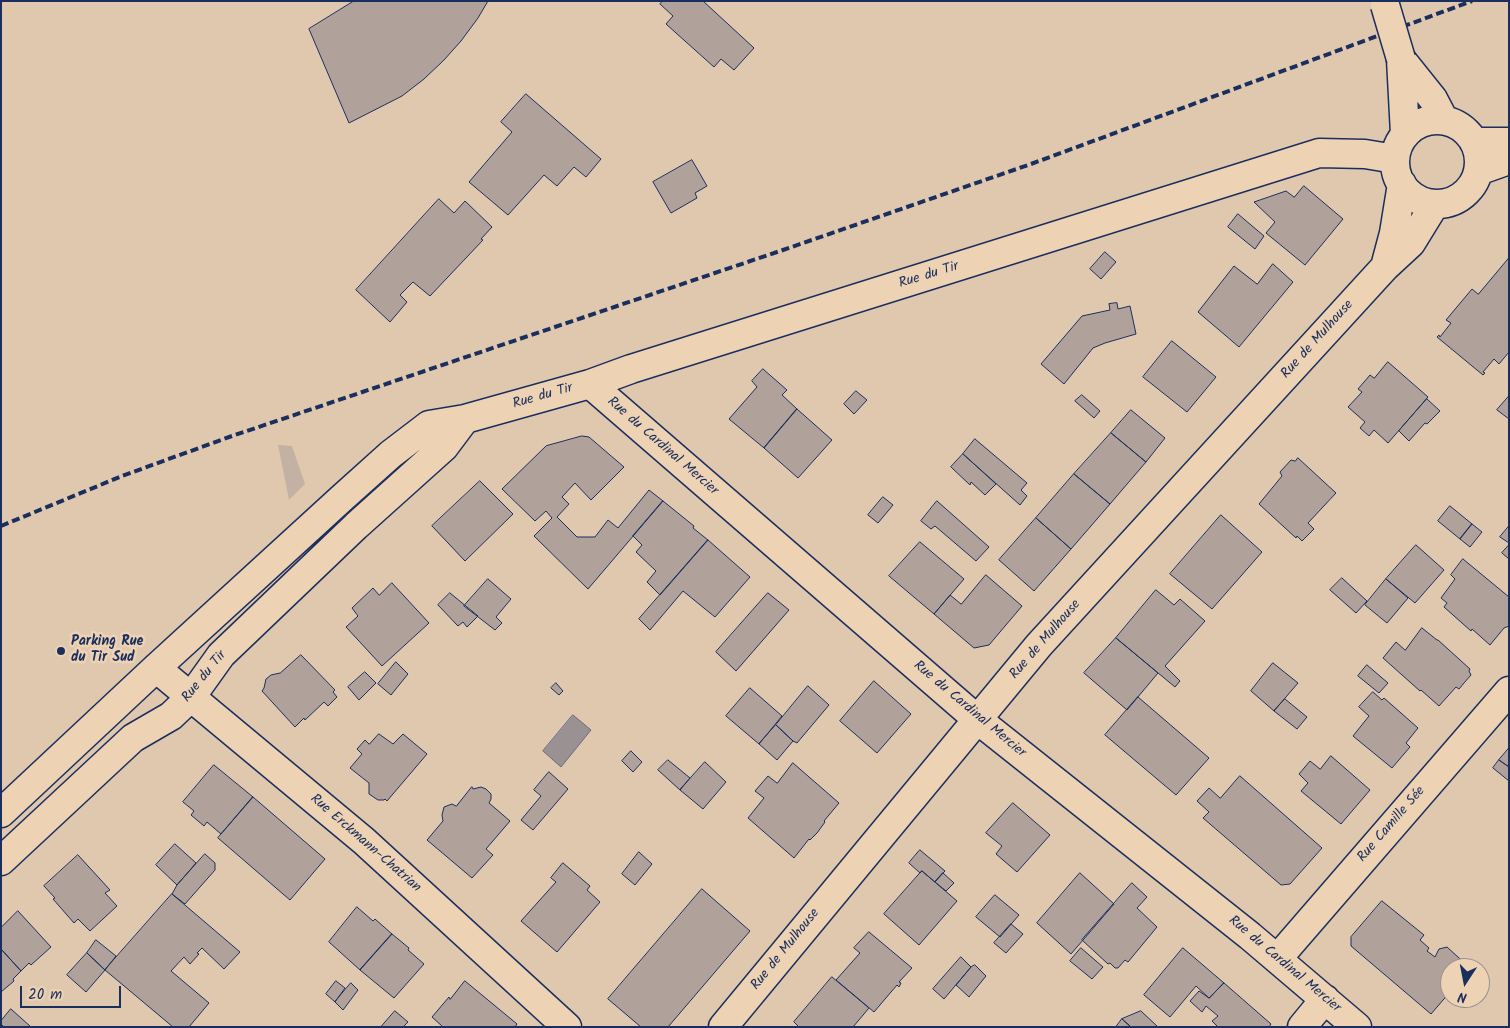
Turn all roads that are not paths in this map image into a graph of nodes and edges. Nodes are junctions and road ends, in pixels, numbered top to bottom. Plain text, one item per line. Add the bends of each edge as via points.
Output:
1 (1384, 3) edge
2 (1401, 59) junction
3 (1444, 120) junction
4 (1406, 134) junction
5 (1474, 142) junction
6 (1509, 142) edge
7 (1509, 160) edge
8 (1478, 171) junction
9 (1399, 172) junction
10 (1435, 204) junction
11 (1385, 267) junction
12 (590, 384) junction
13 (465, 419) junction
14 (156, 668) junction
15 (1509, 691) edge
16 (191, 697) junction
17 (978, 720) junction
18 (1, 813) edge
19 (1, 861) edge
20 (1277, 959) junction
21 (1325, 1000) junction
22 (566, 1027) edge
23 (723, 1027) edge
24 (1302, 1027) edge
25 (1357, 1027) edge

1 - 2 street, bridge
2 - 3 street via 1433,99
2 - 4 street
3 - 4 street via 1416,125
3 - 5 street via 1462,128
4 - 9 street via 1398,146
5 - 6 street
5 - 8 street
7 - 8 street
8 - 10 street via 1462,195 1449,202
9 - 10 street via 1411,194
9 - 11 street, Rue de Mulhouse via 1394,233
9 - 12 street, Rue du Tir via 1366,154 1320,153
10 - 11 street, Rue de Mulhouse via 1411,243
11 - 17 street, Rue de Mulhouse via 1039,645
12 - 13 street, Rue du Tir
12 - 17 street, Rue du Cardinal Mercier
13 - 14 street, Rue du Tir via 429,425 391,454
13 - 16 street, Rue du Tir via 444,447 221,655
14 - 16 street, Rue Erckmann-Chatrian
14 - 18 street, Rue du Tir
15 - 20 street, Rue Camille Sée
16 - 19 street, Rue du Tir via 171,716 133,738
16 - 22 street, Rue Erckmann-Chatrian via 364,841
17 - 20 street, Rue du Cardinal Mercier
17 - 23 street, Rue de Mulhouse
20 - 21 street, Rue du Cardinal Mercier
21 - 24 street
21 - 25 street, Rue du Cardinal Mercier

